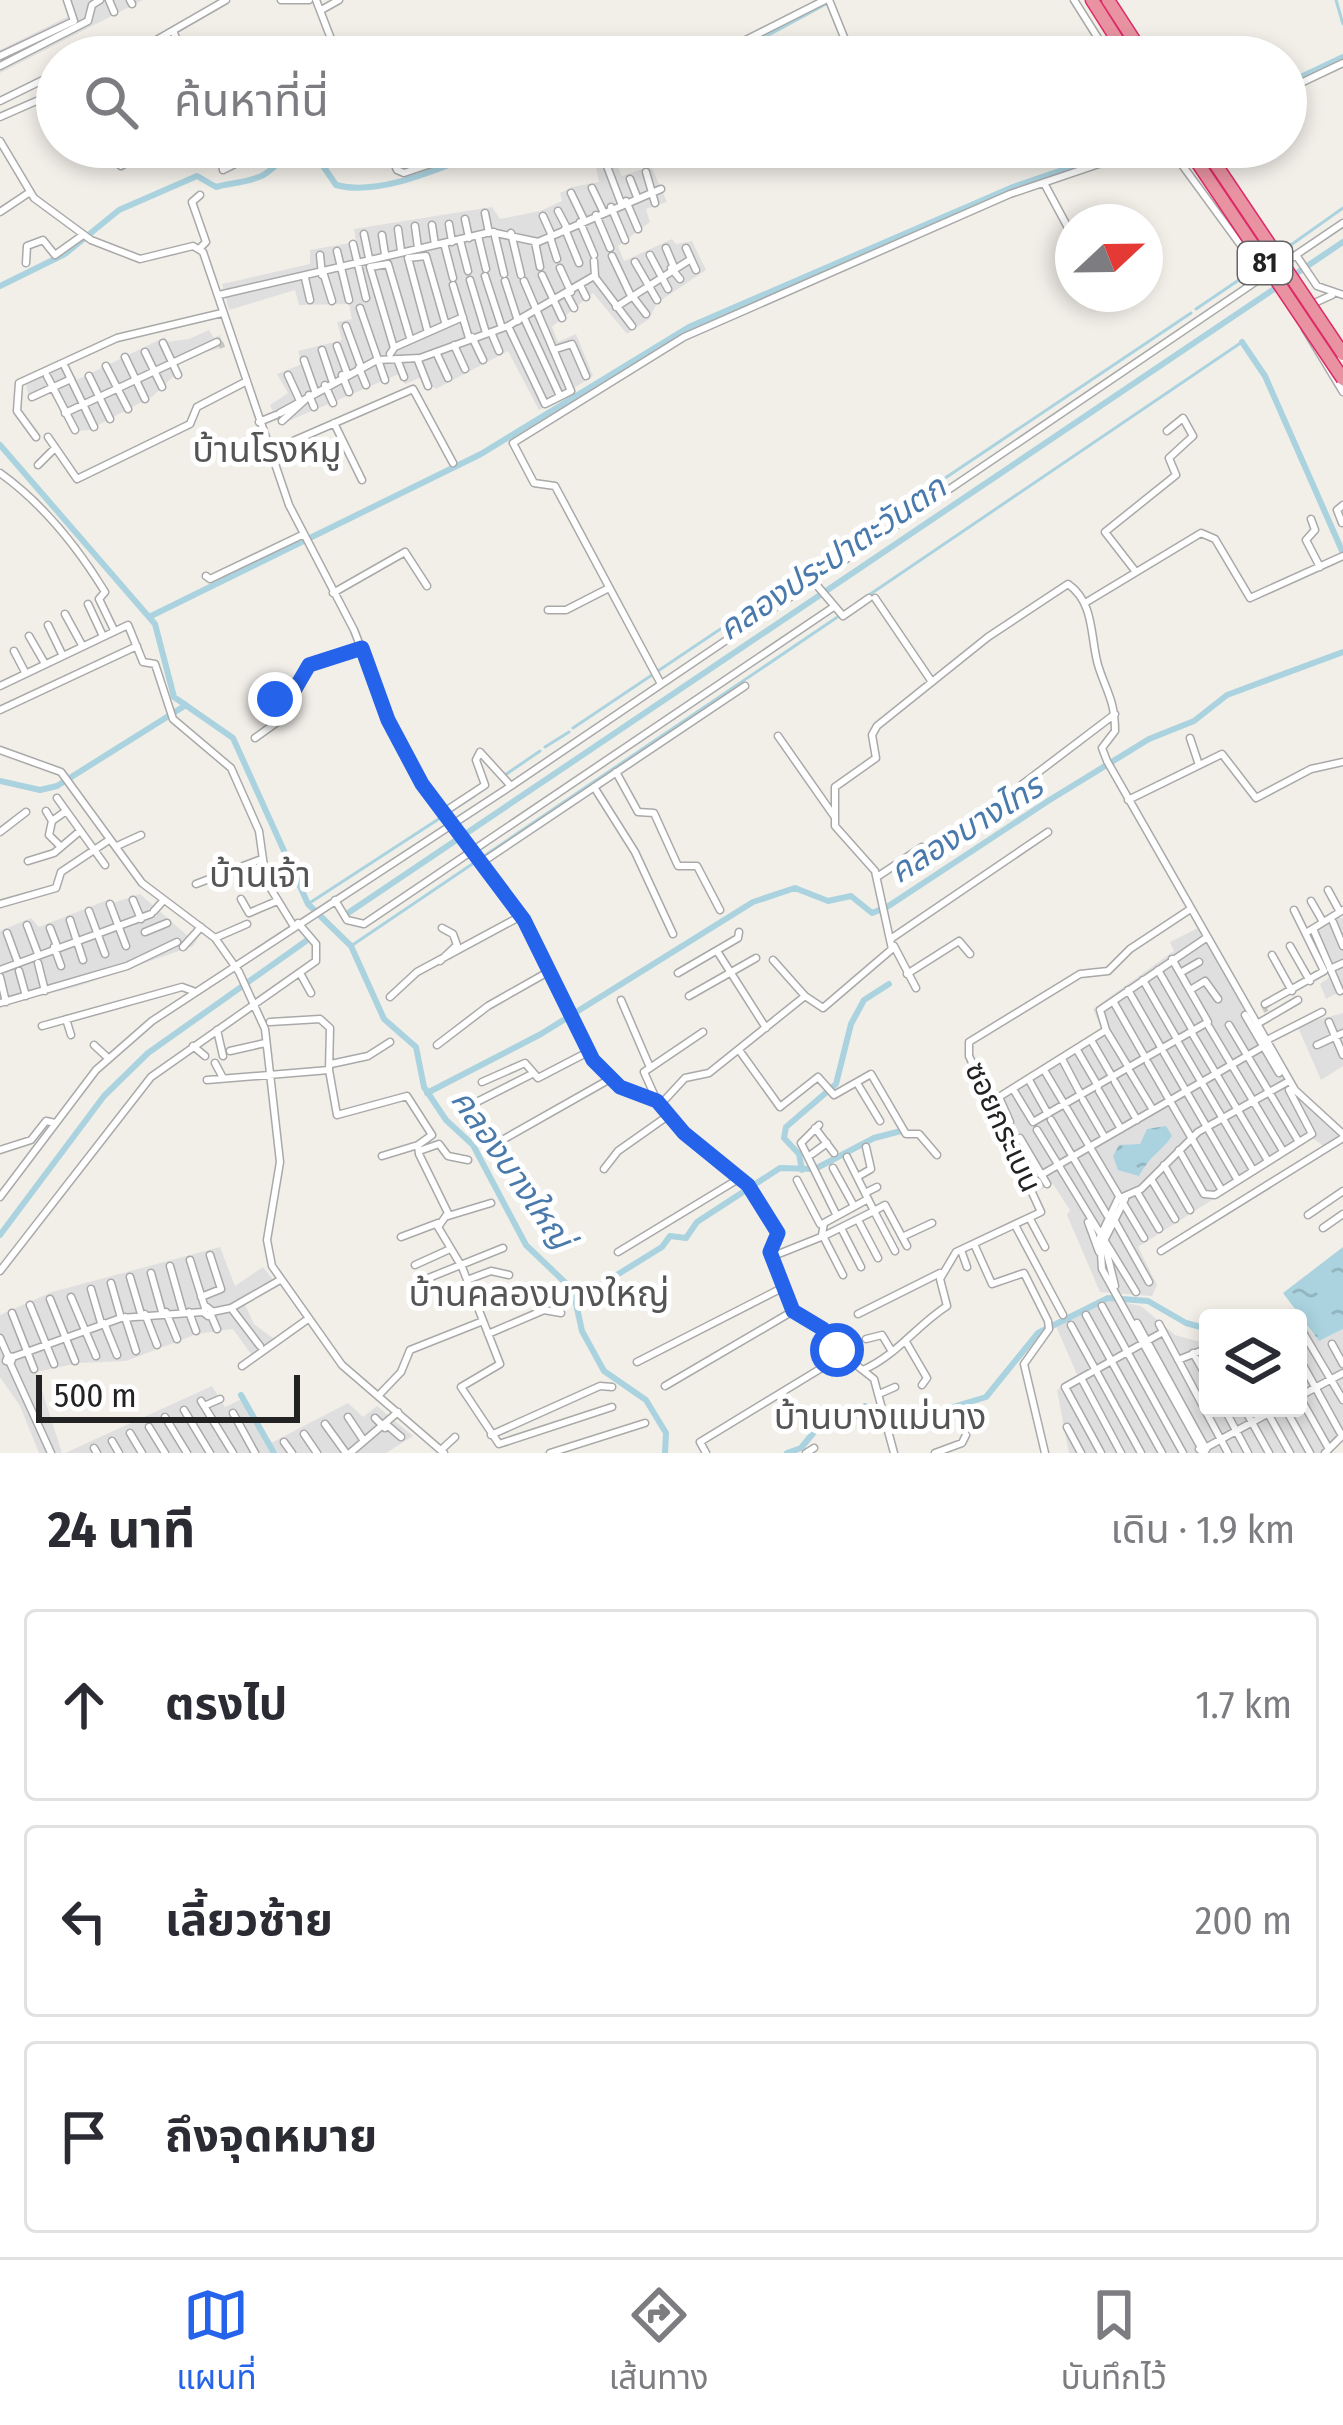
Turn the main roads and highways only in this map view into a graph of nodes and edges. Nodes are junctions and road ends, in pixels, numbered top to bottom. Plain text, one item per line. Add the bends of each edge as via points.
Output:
1 (1092, 0) edge
2 (1108, 0) edge
3 (1115, 36) edge
4 (1131, 36) edge
5 (1198, 168) edge
6 (1218, 168) edge
7 (1343, 354) edge
8 (1343, 379) edge

1 - 3 highway
2 - 4 highway
5 - 8 highway, 81, bridge
6 - 7 highway, 81, bridge

